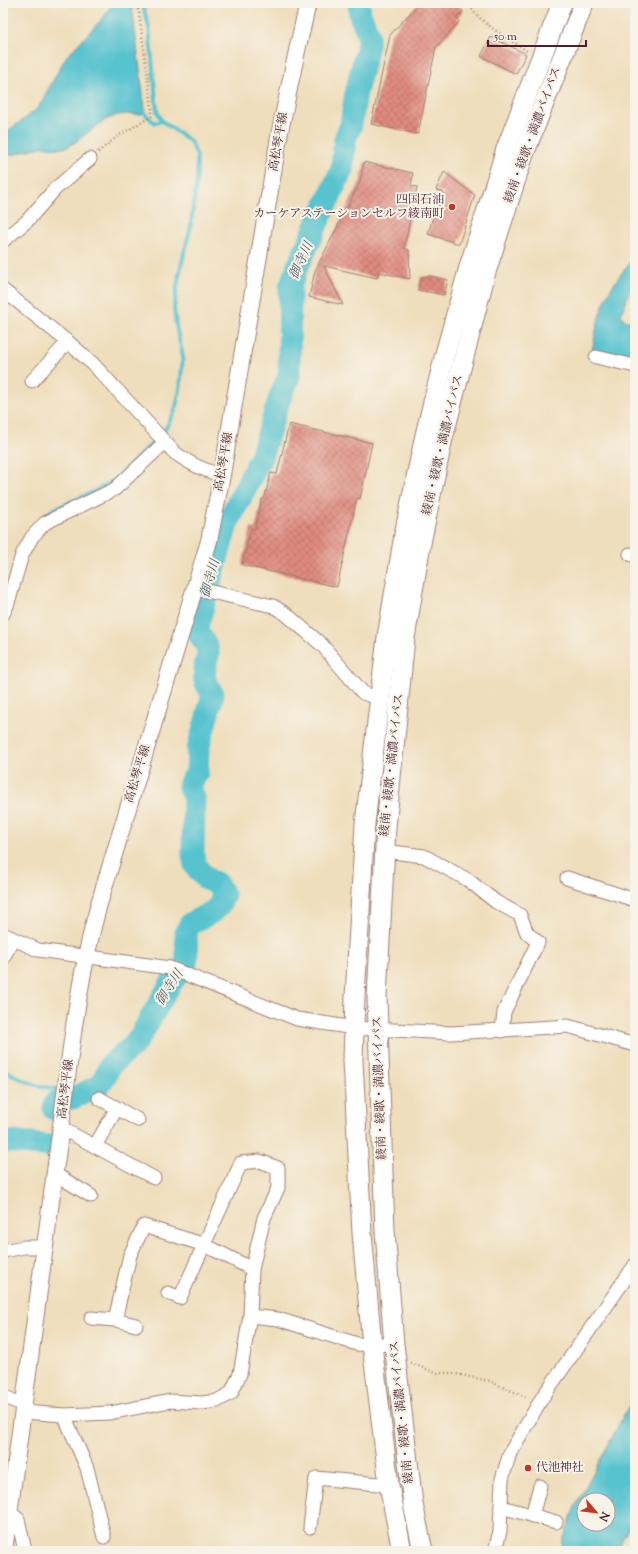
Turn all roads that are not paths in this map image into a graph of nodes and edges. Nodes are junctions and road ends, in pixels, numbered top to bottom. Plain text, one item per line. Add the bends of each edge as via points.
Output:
1 (308, 3) edge
2 (562, 3) edge
3 (584, 3) edge
4 (90, 159) road end
5 (3, 241) edge
6 (3, 290) edge
7 (68, 342) junction
8 (596, 357) dead end
9 (635, 366) edge
10 (32, 381) dead end
11 (161, 438) junction
12 (222, 475) junction
13 (203, 590) junction
14 (3, 614) edge
15 (380, 699) junction
16 (384, 851) junction
17 (567, 878) dead end
18 (635, 900) edge
19 (8, 937) edge
20 (85, 956) junction
21 (3, 958) edge
22 (354, 1028) junction
23 (378, 1030) junction
24 (502, 1031) junction
25 (635, 1045) edge
26 (99, 1098) dead end
27 (117, 1108) junction
28 (138, 1120) dead end
29 (61, 1128) junction
30 (95, 1146) junction
31 (55, 1174) junction
32 (154, 1178) dead end
33 (91, 1196) dead end
34 (204, 1245) junction
35 (46, 1247) junction
36 (3, 1251) edge
37 (635, 1265) edge
38 (252, 1269) junction
39 (168, 1293) dead end
40 (250, 1316) junction
41 (91, 1318) dead end
42 (115, 1320) junction
43 (136, 1325) dead end
44 (394, 1344) junction
45 (372, 1346) junction
46 (3, 1396) edge
47 (23, 1408) junction
48 (64, 1415) junction
49 (389, 1485) junction
50 (540, 1486) dead end
51 (501, 1507) junction
52 (532, 1516) junction
53 (7, 1518) edge
54 (556, 1522) dead end
55 (310, 1527) dead end
56 (104, 1537) dead end
57 (4, 1551) edge
58 (25, 1551) edge
59 (402, 1551) edge
60 (423, 1551) edge
61 (495, 1551) edge

1 - 12 main road, 高松琴平線 via 280,131
2 - 15 highway, 綾南・綾歌・満濃バイパス via 506,150 445,354 404,535 387,637
3 - 16 highway, 綾南・綾歌・満濃バイパス via 519,169 486,272 443,438 405,638
4 - 5 street via 55,189 27,221
6 - 7 street
7 - 10 street
7 - 11 street via 93,364
8 - 9 street
11 - 12 street via 189,463 205,471
11 - 14 street via 115,488 45,523 32,537 22,555
12 - 13 main road, 高松琴平線 via 209,541
13 - 15 street via 273,606 286,614 322,645 363,693
13 - 20 main road, 高松琴平線 via 98,904
15 - 22 highway, 綾南・綾歌・満濃バイパス via 365,824
16 - 23 highway, 綾南・綾歌・満濃バイパス via 377,997
16 - 24 street via 424,856 468,880 496,902 520,915 527,933 538,942 504,1012
17 - 18 street
19 - 20 street via 38,950
19 - 21 street
20 - 22 street via 170,968 297,1019
20 - 29 main road, 高松琴平線
22 - 23 street
22 - 45 highway, 綾南・綾歌・満濃バイパス via 353,1060 362,1234
23 - 24 street via 451,1033
23 - 44 highway, 綾南・綾歌・満濃バイパス via 385,1231
24 - 25 street via 568,1026
26 - 27 street
27 - 28 street
27 - 30 street
29 - 30 street
29 - 31 main road, 高松琴平線
30 - 32 street
31 - 33 street
31 - 35 main road, 高松琴平線
34 - 38 street
34 - 38 street via 241,1163 260,1161 278,1168 278,1188 264,1218
34 - 39 street via 180,1298
34 - 42 street via 144,1226 130,1255
35 - 36 street via 24,1247
35 - 47 main road, 高松琴平線
37 - 51 street via 539,1403 510,1453 502,1479
38 - 40 street
40 - 45 street via 278,1319 357,1344
40 - 48 street via 240,1374 231,1393 217,1401 170,1401 110,1413
41 - 42 street
42 - 43 street
44 - 45 street
44 - 60 highway, 綾南・綾歌・満濃バイパス via 413,1504
45 - 49 highway, 綾南・綾歌・満濃バイパス
46 - 47 street
47 - 48 street
47 - 53 main road, 高松琴平線
48 - 56 street via 87,1468
49 - 55 street via 316,1478
49 - 59 highway, 綾南・綾歌・満濃バイパス
50 - 52 street
51 - 52 street
51 - 61 street via 500,1531
52 - 54 street
53 - 57 main road, 高松琴平線
53 - 58 street via 18,1519

